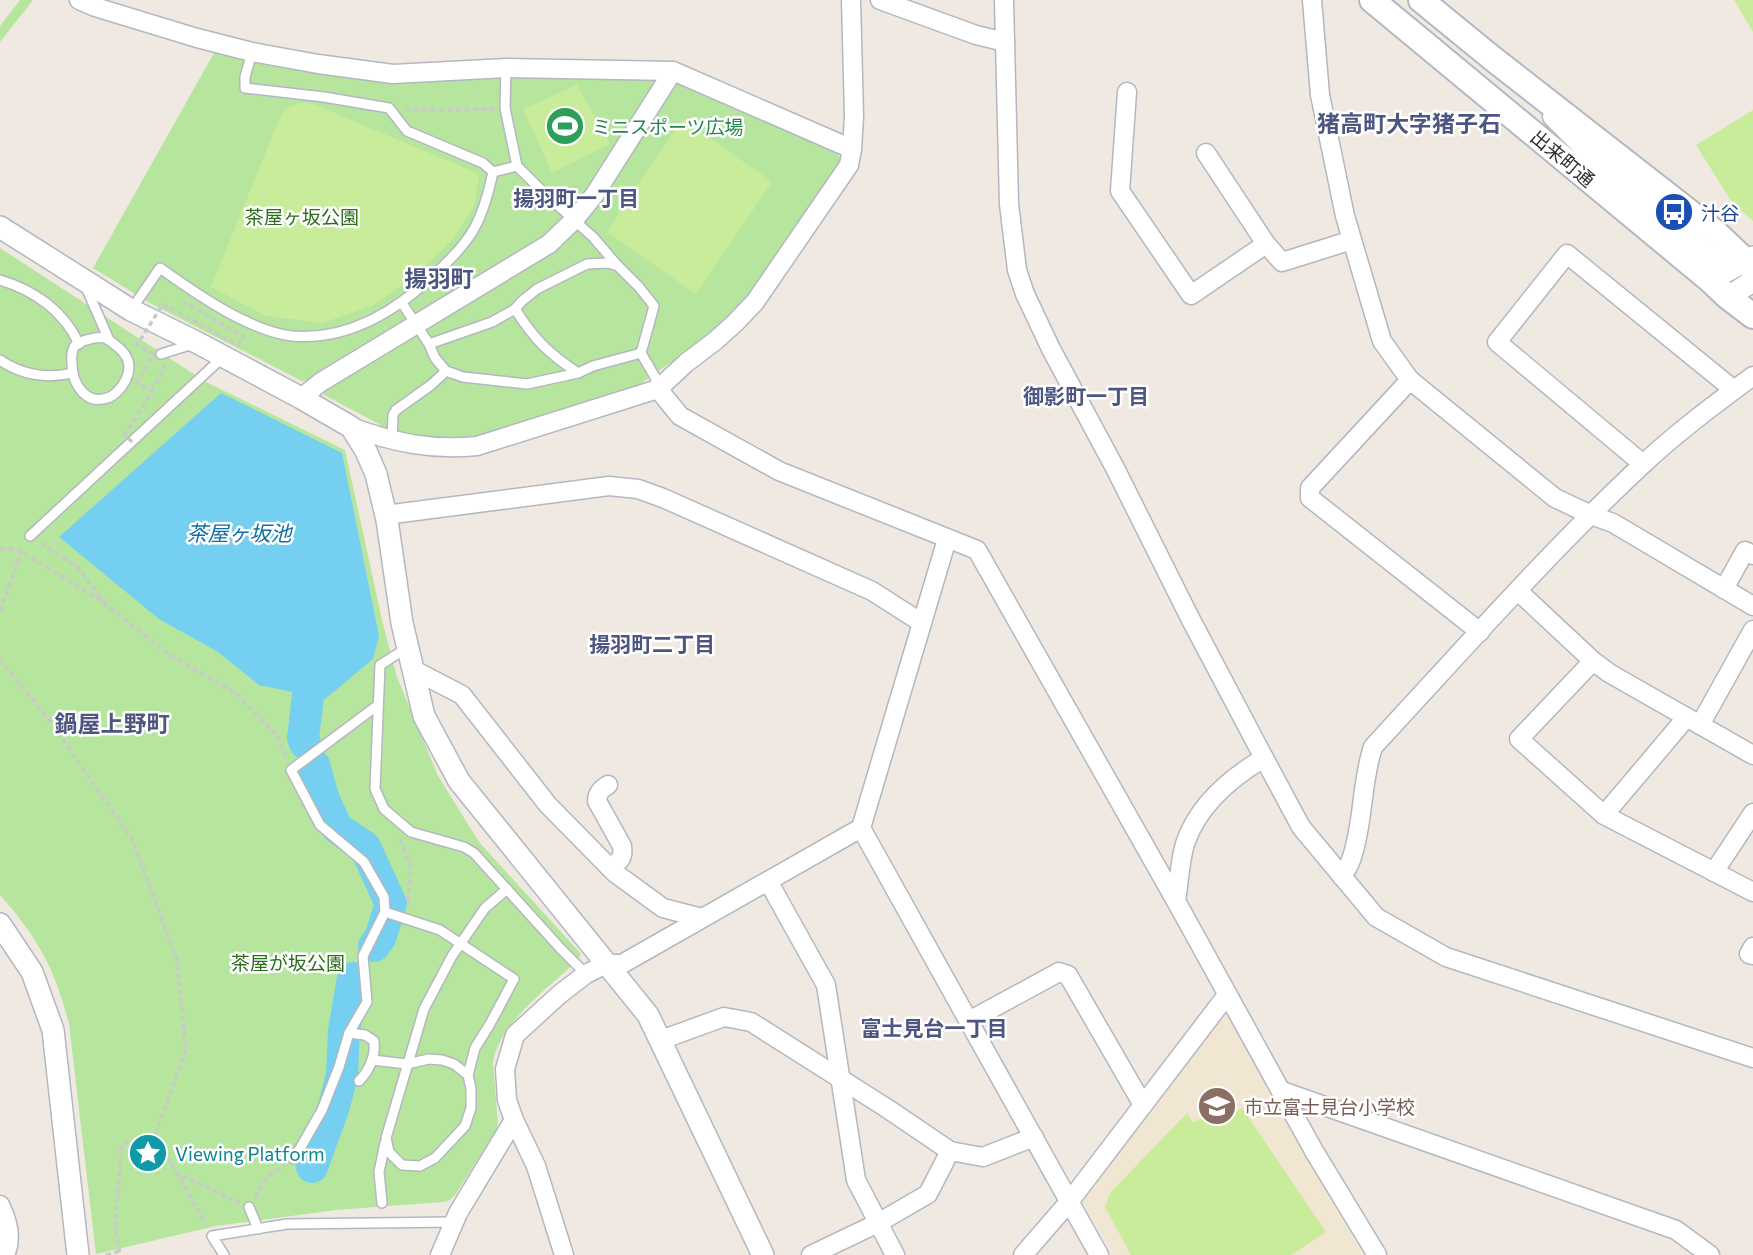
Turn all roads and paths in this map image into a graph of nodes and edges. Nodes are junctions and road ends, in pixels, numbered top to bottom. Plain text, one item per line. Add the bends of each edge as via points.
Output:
1 (79, 0) edge
2 (851, 0) edge
3 (880, 0) edge
4 (1004, 0) edge
5 (1312, 0) edge
6 (1372, 0) edge
7 (1422, 0) edge
8 (1005, 42) junction
9 (252, 52) junction
10 (506, 68) junction
11 (673, 71) junction
12 (1126, 92) dead end
13 (389, 108) junction
14 (505, 108) junction
15 (852, 149) junction
16 (1206, 153) dead end
17 (517, 166) junction
18 (493, 172) junction
19 (575, 219) junction
20 (0, 227) edge
21 (1352, 240) junction
22 (1266, 244) junction
23 (618, 266) junction
24 (1741, 277) edge
25 (0, 280) edge
26 (83, 280) junction
27 (184, 302) dead end
28 (402, 303) junction
29 (515, 309) junction
30 (131, 310) junction
31 (1753, 316) edge
32 (415, 326) junction
33 (109, 341) junction
34 (198, 343) junction
35 (79, 344) junction
36 (429, 344) junction
37 (174, 350) junction
38 (641, 353) junction
39 (161, 354) joint
40 (223, 357) junction
41 (0, 360) edge
42 (129, 363) junction
43 (446, 371) junction
44 (72, 373) junction
45 (578, 373) junction
46 (1753, 376) edge
47 (1410, 380) junction
48 (658, 389) junction
49 (1734, 390) junction
50 (152, 391) junction
51 (301, 398) junction
52 (351, 427) junction
53 (392, 441) junction
54 (132, 442) junction
55 (1643, 464) junction
56 (385, 515) junction
57 (1591, 515) junction
58 (30, 536) joint
59 (947, 539) junction
60 (0, 549) edge
61 (21, 552) junction
62 (1753, 555) edge
63 (1724, 589) junction
64 (1518, 591) junction
65 (1753, 606) edge
66 (110, 608) junction
67 (0, 611) edge
68 (922, 623) junction
69 (1753, 630) edge
70 (1480, 632) junction
71 (408, 647) junction
72 (0, 659) edge
73 (1593, 662) junction
74 (414, 670) junction
75 (378, 705) junction
76 (1693, 722) junction
77 (1753, 755) edge
78 (1264, 758) junction
79 (291, 769) junction
80 (608, 785) dead end
81 (1753, 813) edge
82 (1604, 815) junction
83 (861, 828) junction
84 (411, 832) junction
85 (610, 868) junction
86 (1714, 872) junction
87 (1342, 877) junction
88 (768, 881) junction
89 (507, 889) junction
90 (1753, 892) edge
91 (1176, 901) junction
92 (385, 912) junction
93 (702, 918) junction
94 (406, 919) junction
95 (0, 924) edge
96 (460, 943) junction
97 (1753, 947) edge
98 (1753, 956) edge
99 (606, 964) junction
100 (586, 974) junction
101 (1227, 995) junction
102 (968, 1021) junction
103 (349, 1033) junction
104 (661, 1040) junction
105 (1753, 1058) edge
106 (372, 1060) junction
107 (407, 1064) junction
108 (468, 1075) junction
109 (841, 1079) junction
110 (359, 1081) dead end
111 (1282, 1091) junction
112 (1143, 1105) junction
113 (514, 1119) junction
114 (155, 1135) junction
115 (1034, 1137) junction
116 (386, 1138) junction
117 (950, 1151) junction
118 (295, 1159) joint
119 (175, 1172) junction
120 (1069, 1202) junction
121 (383, 1203) dead end
122 (0, 1205) edge
123 (249, 1207) junction
124 (454, 1222) junction
125 (878, 1223) junction
126 (258, 1229) junction
127 (212, 1236) junction
128 (120, 1253) edge
129 (5, 1255) edge
130 (78, 1255) edge
131 (106, 1255) edge
132 (224, 1255) edge
133 (440, 1255) edge
134 (564, 1255) edge
135 (764, 1255) edge
136 (811, 1255) edge
137 (895, 1255) edge
138 (1023, 1255) edge
139 (1099, 1255) edge
140 (1377, 1255) edge
141 (1710, 1255) edge

1 - 9 street
2 - 15 street
3 - 8 street
4 - 8 street
5 - 21 street via 1320,95
6 - 24 main road, 出来町通
7 - 24 main road, 出来町通 via 1715,232
8 - 78 street via 1009,204 1017,270 1025,294
9 - 10 street via 393,74
9 - 13 lane via 245,88
10 - 11 street
10 - 14 lane
11 - 15 street
11 - 19 street via 610,173
12 - 22 street via 1120,191 1191,295
13 - 14 path
13 - 18 lane via 407,131 483,163
14 - 17 lane
15 - 48 street via 849,165 755,302
16 - 22 street
17 - 18 lane
17 - 19 lane
18 - 28 lane via 475,228 452,258
19 - 23 lane
19 - 32 street via 549,244
20 - 26 street
21 - 22 street via 1282,262
21 - 47 street via 1382,341
23 - 29 lane via 587,264 537,289
23 - 38 lane via 654,306
24 - 31 main road, 出来町通
25 - 35 lane via 47,303
26 - 30 street
26 - 33 lane
27 - 50 path, bridge via 244,337 238,345 163,304 137,345 153,354 136,383
28 - 30 lane via 349,330 291,335 234,315 160,268
28 - 32 lane
29 - 36 lane via 477,329
29 - 45 lane via 541,345
30 - 34 street
32 - 36 lane
32 - 51 street
33 - 35 lane via 94,338
33 - 42 lane via 125,353
34 - 37 lane
34 - 40 street
35 - 44 lane via 74,347
36 - 43 lane
37 - 39 lane
37 - 50 path
38 - 45 lane
38 - 48 lane
39 - 42 path
40 - 51 street
40 - 54 lane
41 - 44 lane via 31,374
42 - 44 lane via 128,377 110,397 87,396
43 - 45 lane via 527,384
43 - 53 lane via 396,410
46 - 49 street
47 - 57 street via 1555,498
47 - 70 street via 1310,488 1310,498
48 - 53 street via 477,446 437,448
48 - 59 street via 680,416 779,471
49 - 55 street
49 - 55 street via 1567,254 1497,341
50 - 54 path, bridge via 125,435
51 - 52 street
52 - 53 street
52 - 56 street via 376,474
54 - 58 lane
55 - 57 street
56 - 68 street via 610,486 638,489 872,591
56 - 71 street
57 - 63 street via 1613,523
57 - 64 street
58 - 66 path via 76,567
59 - 68 street
59 - 91 street via 977,550
60 - 61 path
61 - 66 path
61 - 67 path
62 - 63 street via 1745,551
63 - 65 street
64 - 70 street
64 - 73 street
66 - 79 path via 169,654 237,694 277,735
68 - 83 street
69 - 76 street
70 - 87 street via 1373,747 1352,858
71 - 74 street
71 - 75 lane via 380,665
72 - 114 path via 53,725 132,839 177,960 186,1049
73 - 76 street
73 - 82 street via 1519,739
74 - 85 street via 462,695 548,805
74 - 99 street via 425,716 459,781
75 - 79 lane
75 - 84 lane via 375,789 384,809
76 - 77 street
76 - 82 street
78 - 87 street via 1301,827
78 - 91 street via 1224,788 1196,820 1185,842
79 - 92 lane via 320,825 364,862 384,897
80 - 85 street via 597,801 623,854
81 - 86 street
82 - 86 street
83 - 88 street
83 - 102 street
84 - 89 lane via 474,853
84 - 94 path via 400,839 411,867
85 - 93 street via 663,908
86 - 90 street
87 - 105 street via 1376,917 1446,957
88 - 93 street
88 - 109 street via 826,985
89 - 96 lane via 485,908
89 - 100 lane
91 - 101 street
92 - 94 lane
92 - 103 lane via 363,956 367,1002
93 - 99 street via 622,964
94 - 96 lane via 440,930
95 - 130 street via 32,972 52,1030
96 - 107 lane via 424,1009
96 - 108 lane via 514,979 475,1048
97 - 98 street via 1749,954
99 - 100 street
99 - 104 street via 648,1015
100 - 113 street via 515,1035 505,1069 507,1100
101 - 111 street
101 - 112 street
102 - 112 street via 1059,972 1068,975
102 - 115 street
103 - 106 lane via 374,1041
103 - 118 lane via 323,1110
104 - 109 street via 724,1017 751,1022
104 - 135 street
106 - 107 lane
106 - 110 lane
107 - 108 lane via 442,1060
107 - 116 lane
108 - 116 lane via 471,1108 465,1126 435,1158 420,1166 402,1165 388,1152
109 - 117 street
109 - 125 street via 856,1180
111 - 140 street
111 - 141 street via 1676,1230
112 - 120 street
113 - 124 street
113 - 134 street via 536,1166
114 - 119 path
114 - 128 path via 122,1144 115,1226
115 - 117 street via 983,1157
115 - 120 street
116 - 121 lane via 379,1172
117 - 125 street via 928,1194
118 - 123 path via 268,1176
119 - 123 path
119 - 127 path
120 - 138 street
120 - 139 street
122 - 129 street via 8,1220 10,1245
123 - 126 lane
124 - 126 lane via 287,1224
124 - 133 street
125 - 136 street
125 - 137 street
126 - 127 lane
127 - 132 lane
128 - 131 path

